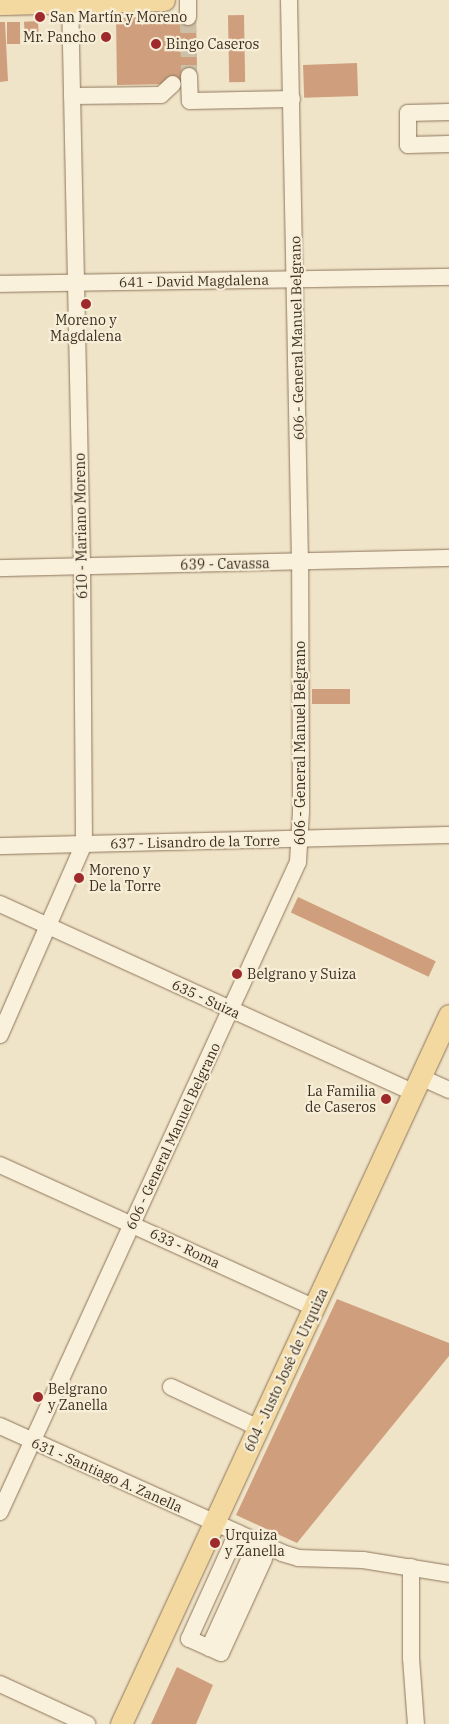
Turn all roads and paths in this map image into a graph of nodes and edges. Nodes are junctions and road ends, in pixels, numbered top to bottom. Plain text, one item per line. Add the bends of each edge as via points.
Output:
1 (164, 0) edge
2 (188, 0) edge
3 (289, 0) edge
4 (70, 1) edge
5 (0, 4) edge
6 (188, 17) tunnel mouth
7 (189, 76) tunnel mouth
8 (173, 84) dead end
9 (72, 96) junction
10 (292, 98) junction
11 (449, 112) edge
12 (449, 144) edge
13 (449, 277) edge
14 (296, 279) junction
15 (75, 282) junction
16 (0, 284) edge
17 (449, 558) edge
18 (300, 562) junction
19 (82, 566) junction
20 (0, 568) edge
21 (449, 835) edge
22 (300, 840) junction
23 (84, 844) junction
24 (0, 846) edge
25 (0, 904) edge
26 (49, 926) junction
27 (230, 1010) junction
28 (449, 1015) edge
29 (0, 1035) edge
30 (416, 1084) junction
31 (449, 1090) edge
32 (0, 1165) edge
33 (133, 1224) junction
34 (315, 1308) junction
35 (171, 1386) dead end
36 (0, 1426) edge
37 (259, 1428) junction
38 (33, 1441) junction
39 (0, 1512) edge
40 (214, 1523) junction
41 (252, 1549) junction
42 (410, 1567) junction
43 (449, 1574) edge
44 (166, 1628) junction
45 (189, 1638) junction
46 (0, 1684) edge
47 (88, 1724) edge
48 (121, 1724) edge
49 (416, 1724) edge

1 - 4 main road
2 - 6 street
3 - 10 street, 606 - General Manuel Belgrano
4 - 5 main road
4 - 9 street, 610 - Mariano Moreno
7 - 10 street via 190,101
8 - 9 street via 161,95
9 - 15 street, 610 - Mariano Moreno
10 - 14 street, 606 - General Manuel Belgrano
11 - 12 street via 408,113 408,144
13 - 14 street, 641 - David Magdalena
14 - 15 street, 641 - David Magdalena
14 - 18 street, 606 - General Manuel Belgrano
15 - 16 street, 641 - David Magdalena
15 - 19 street, 610 - Mariano Moreno
17 - 18 street, 639 - Cavassa
18 - 19 street, 639 - Cavassa
18 - 22 street, 606 - General Manuel Belgrano
19 - 20 street, 639 - Cavassa
19 - 23 street, 610 - Mariano Moreno
21 - 22 street, 637 - Lisandro de la Torre
22 - 23 street, 637 - Lisandro de la Torre
22 - 27 street, 606 - General Manuel Belgrano via 298,862
23 - 24 street, 637 - Lisandro de la Torre
23 - 26 street, 610 - Mariano Moreno
25 - 26 street, 635 - Suiza
26 - 27 street, 635 - Suiza
26 - 29 street, 610 - Mariano Moreno
27 - 30 street, 635 - Suiza
27 - 33 street, 606 - General Manuel Belgrano
28 - 30 main road, 604 - Justo José de Urquiza
30 - 31 street, 635 - Suiza
30 - 34 main road, 604 - Justo José de Urquiza
32 - 33 street, 633 - Roma
33 - 34 street, 633 - Roma
33 - 38 street, 606 - General Manuel Belgrano
34 - 37 main road, 604 - Justo José de Urquiza
35 - 37 street
36 - 38 street, 631 - Santiago A. Zanella
37 - 40 main road, 604 - Justo José de Urquiza
38 - 39 street, 606 - General Manuel Belgrano
38 - 40 street, 631 - Santiago A. Zanella
40 - 41 street, 631 - Santiago A. Zanella
40 - 44 main road, 604 - Justo José de Urquiza
41 - 42 street via 298,1558 362,1560
41 - 45 street via 232,1544
41 - 45 street via 264,1559 221,1653
42 - 43 street
42 - 49 street
44 - 45 street
44 - 48 main road, 604 - Justo José de Urquiza
46 - 47 street

